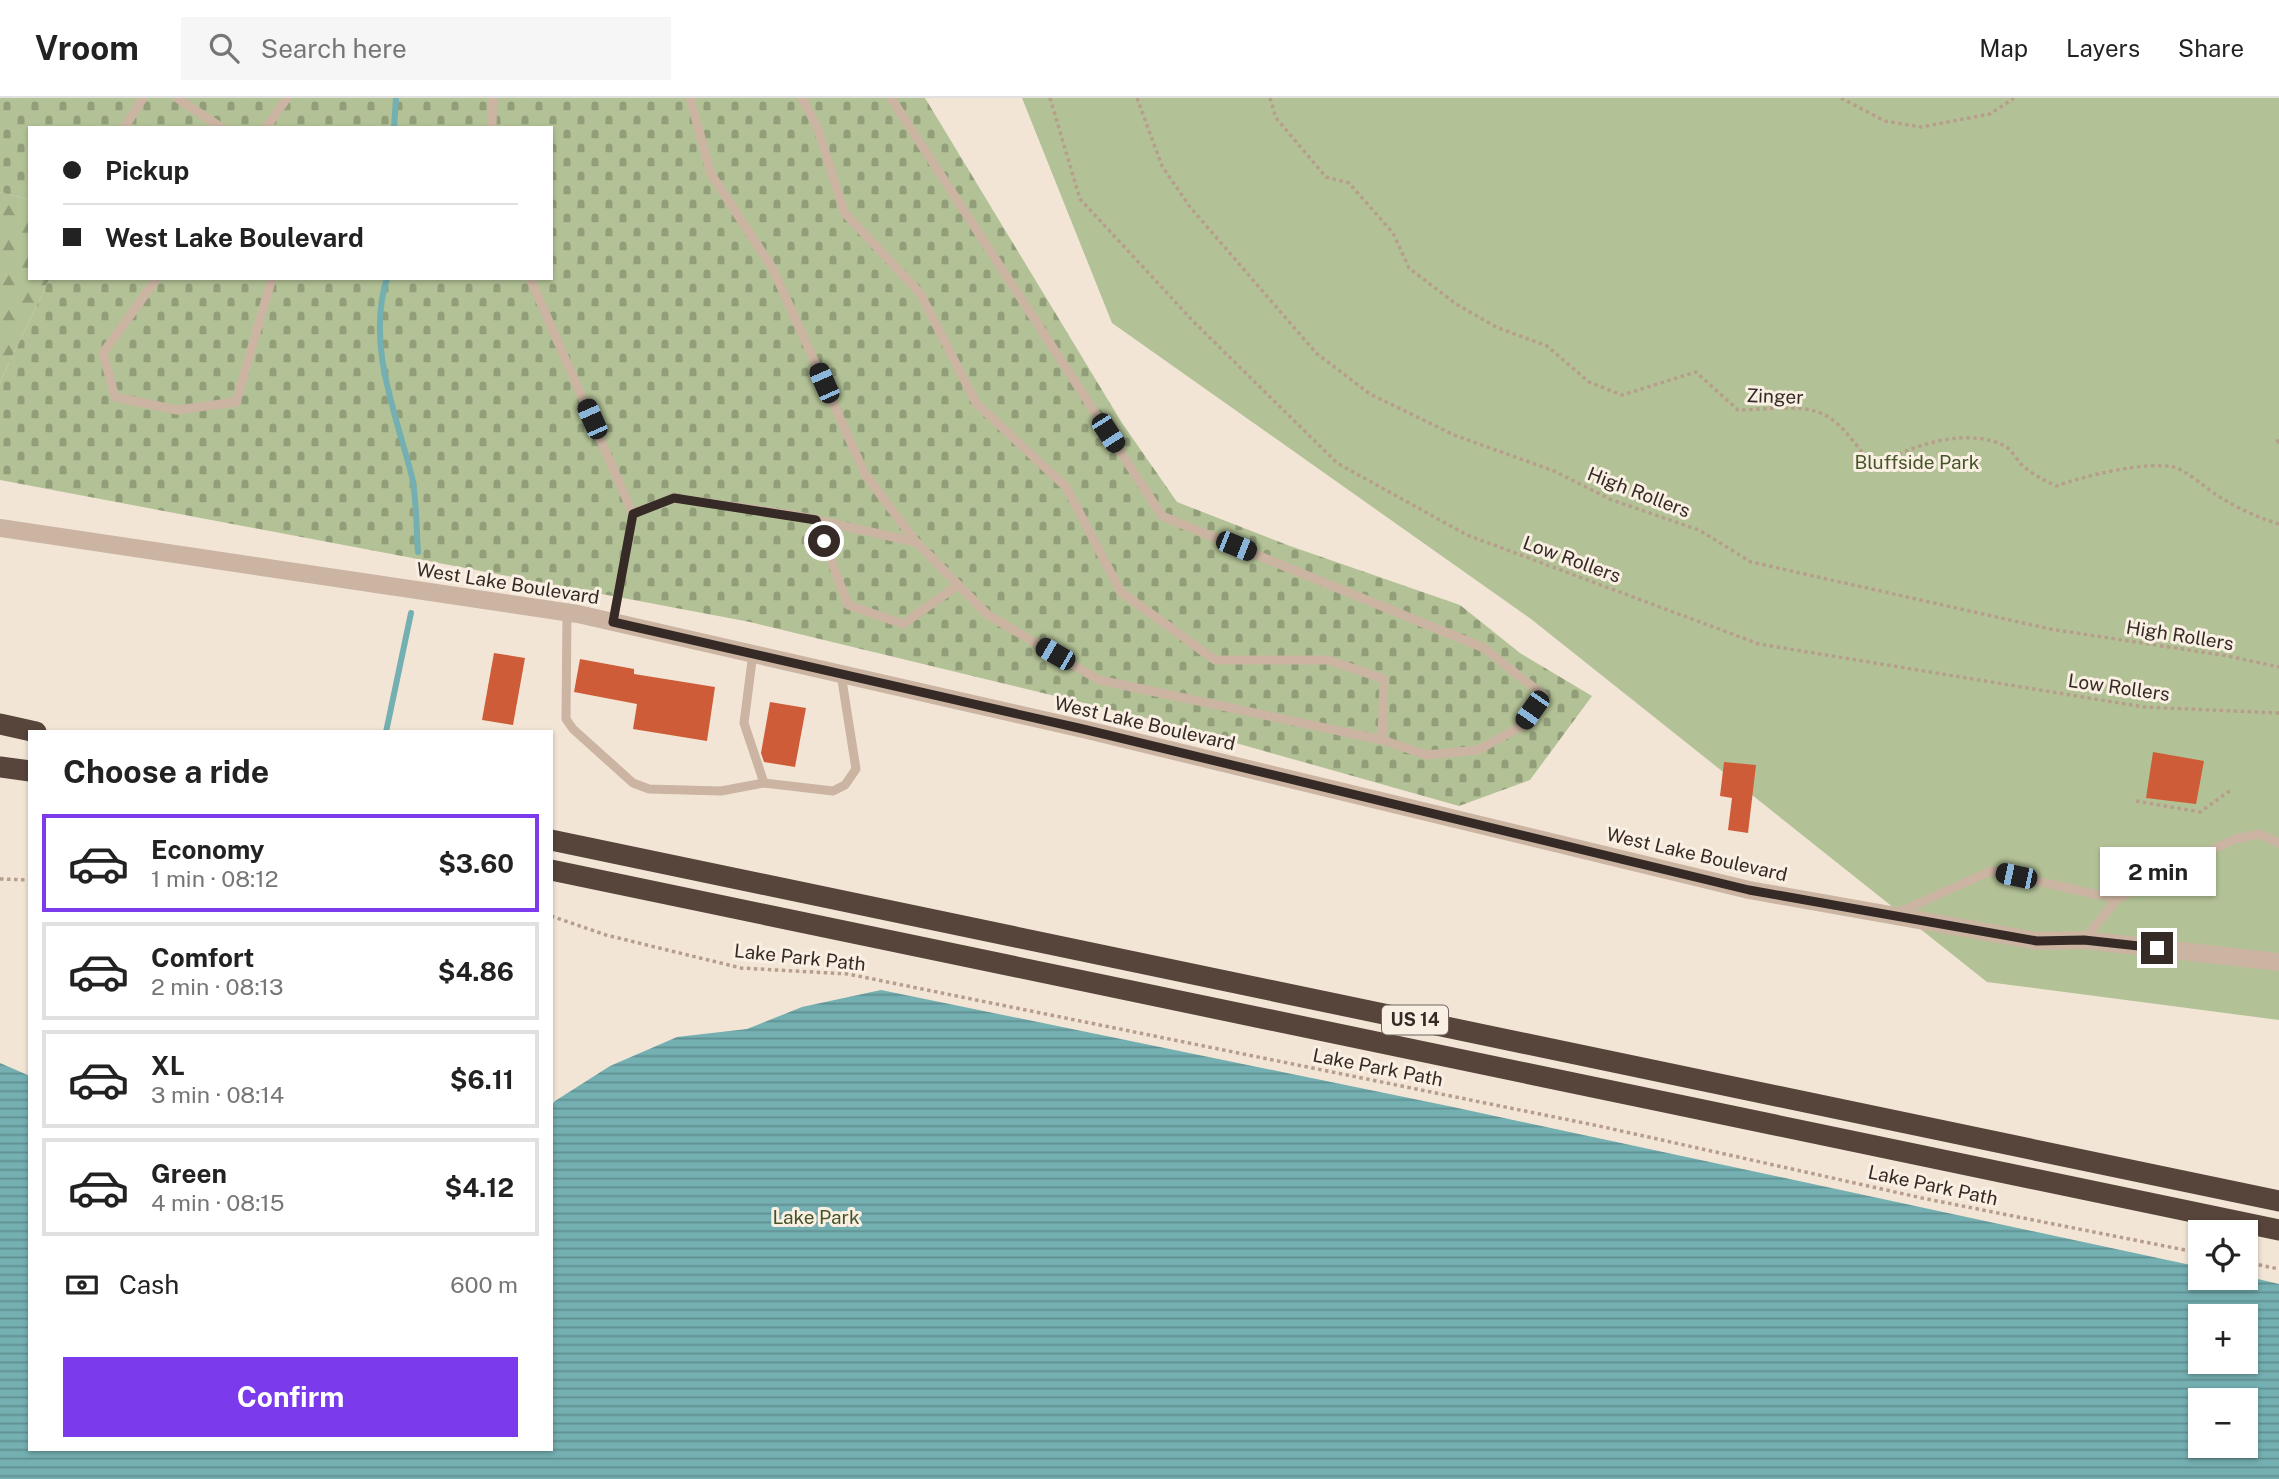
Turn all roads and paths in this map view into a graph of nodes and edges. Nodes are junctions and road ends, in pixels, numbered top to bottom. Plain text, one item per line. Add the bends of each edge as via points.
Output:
1 (143, 98) edge
2 (177, 98) edge
3 (288, 98) edge
4 (493, 98) edge
5 (690, 98) edge
6 (802, 98) edge
7 (891, 98) edge
8 (1050, 98) edge
9 (1137, 98) edge
10 (1270, 98) edge
11 (1842, 98) edge
12 (2014, 98) edge
13 (275, 115) junction
14 (125, 126) edge
15 (219, 126) edge
16 (267, 126) edge
17 (279, 126) edge
18 (492, 126) edge
19 (156, 280) edge
20 (271, 280) edge
21 (531, 280) edge
22 (633, 514) junction
23 (816, 520) junction
24 (2279, 524) edge
25 (0, 528) edge
26 (916, 542) junction
27 (958, 585) junction
28 (567, 612) junction
29 (613, 622) junction
30 (753, 653) junction
31 (2279, 667) edge
32 (841, 674) junction
33 (2279, 713) edge
34 (0, 724) edge
35 (28, 730) edge
36 (1382, 740) junction
37 (0, 767) edge
38 (28, 771) edge
39 (764, 783) junction
40 (2231, 790) dead end
41 (2136, 800) dead end
42 (553, 840) edge
43 (2279, 843) edge
44 (553, 870) edge
45 (0, 879) edge
46 (28, 880) edge
47 (2117, 899) junction
48 (1892, 915) junction
49 (553, 917) edge
50 (2084, 940) junction
51 (2279, 962) edge
52 (2279, 1201) edge
53 (2279, 1230) edge
54 (2188, 1251) edge
55 (2258, 1265) edge
56 (2279, 1269) edge

1 - 14 lane
2 - 15 lane
3 - 13 lane
4 - 18 lane
5 - 26 lane via 711,174 773,269 865,474
6 - 36 lane via 818,129 844,212 920,293 976,403 1066,487 1121,593 1215,660 1328,660 1384,679
7 - 36 lane via 1162,516 1484,648 1543,695 1522,726 1478,750 1427,755
8 - 33 path, Low Rollers via 1080,199 1192,320 1337,463 1467,535 1759,644 2144,707
9 - 31 path, High Rollers via 1162,166 1190,207 1316,353 1370,394 1454,435 1699,530 1751,562 2050,629
10 - 24 path, Zinger via 1276,118 1326,177 1349,183 1393,233 1409,268 1496,327 1547,346 1589,382 1622,395 1696,372 1738,410 1801,408 1825,415 1875,466 1899,452 1936,441 1978,438 2007,447 2036,477 2056,486 2131,468 2175,467 2224,500
11 - 12 path via 1885,121 1921,127 1990,114
13 - 16 lane
13 - 17 lane
19 - 20 lane via 103,353 115,397 177,410 236,402
21 - 22 lane
22 - 23 lane via 674,498
22 - 29 lane
23 - 26 lane
23 - 27 lane via 848,606 903,624
25 - 28 street, West Lake Boulevard
26 - 27 lane
27 - 36 lane via 988,615 1100,680
28 - 29 street, West Lake Boulevard
28 - 39 lane via 566,719 633,783 649,789 721,791
29 - 30 street, West Lake Boulevard
30 - 32 street, West Lake Boulevard
30 - 39 lane via 744,723
32 - 39 lane via 856,769 845,785 832,791
32 - 48 street, West Lake Boulevard via 1749,890
34 - 35 highway
37 - 38 highway
40 - 41 path via 2200,812
42 - 52 highway, US 14
43 - 47 lane via 2259,834 2235,839
44 - 53 highway, US 14
45 - 46 path
47 - 48 lane via 1990,871
47 - 50 lane
48 - 50 street, West Lake Boulevard via 2037,941
49 - 54 path, Lake Park Path via 606,935 741,968 861,976
50 - 51 street, West Lake Boulevard
55 - 56 path

